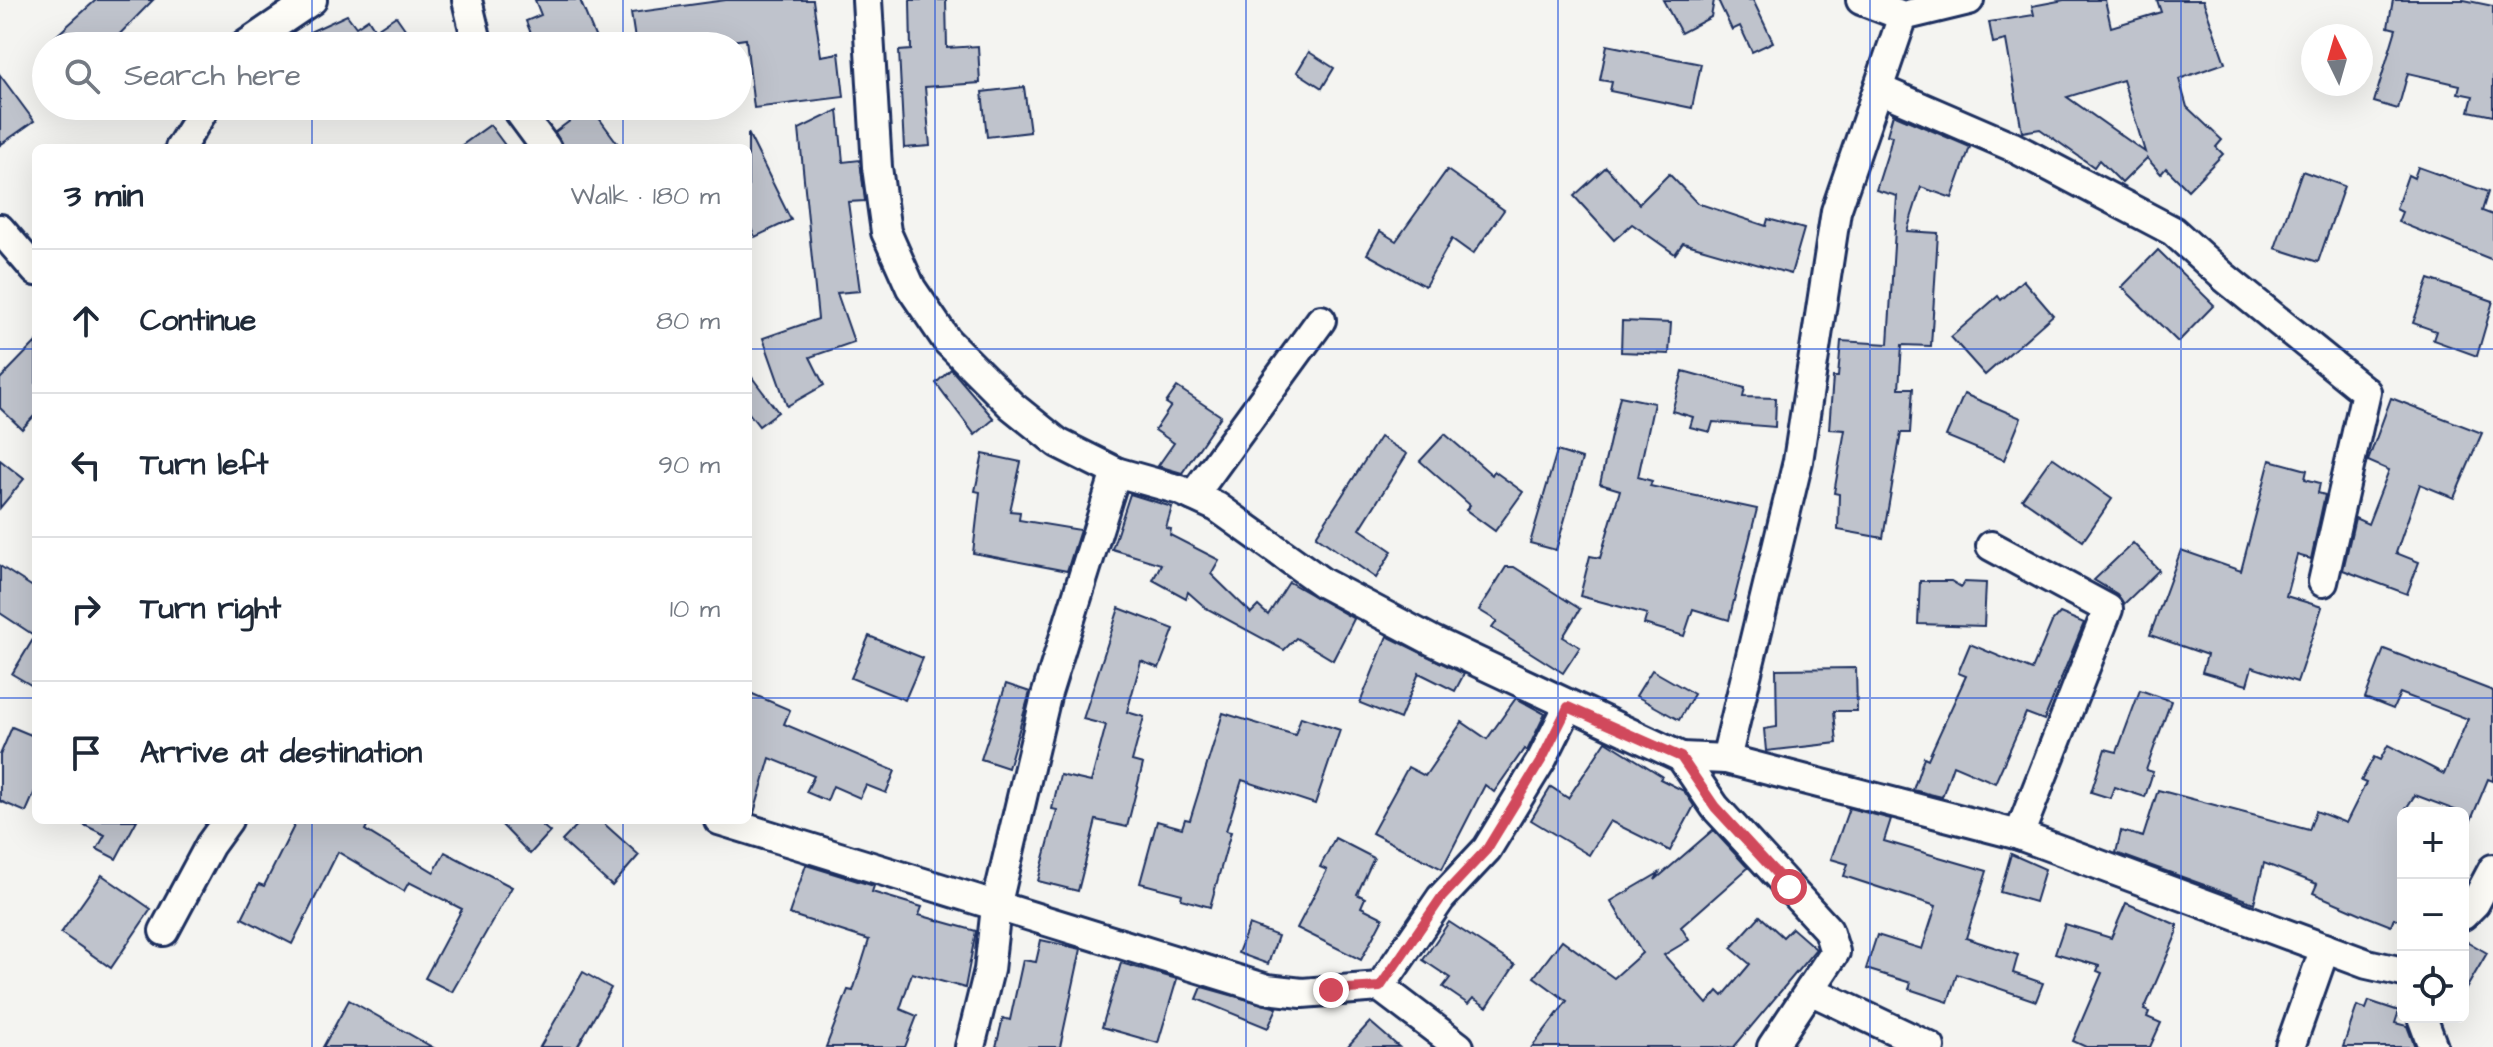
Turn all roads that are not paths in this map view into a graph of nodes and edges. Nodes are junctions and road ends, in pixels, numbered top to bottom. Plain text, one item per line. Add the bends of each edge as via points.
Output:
1 (312, 0) edge
2 (467, 0) edge
3 (867, 0) edge
4 (1861, 0) edge
5 (1969, 0) edge
6 (1903, 16) junction
7 (265, 32) edge
8 (475, 32) edge
9 (1879, 89) junction
10 (197, 120) edge
11 (525, 120) edge
12 (182, 144) edge
13 (543, 144) edge
14 (0, 229) edge
15 (32, 266) edge
16 (1321, 320) dead end
17 (1116, 472) junction
18 (1193, 496) junction
19 (1991, 546) dead end
20 (2323, 582) dead end
21 (1568, 707) junction
22 (1681, 757) junction
23 (1726, 759) junction
24 (225, 824) edge
25 (732, 824) edge
26 (2019, 835) junction
27 (2493, 869) edge
28 (996, 907) junction
29 (2469, 909) edge
30 (164, 931) dead end
31 (2325, 948) junction
32 (2397, 970) edge
33 (1380, 987) junction
34 (1810, 990) junction
35 (2424, 1023) edge
36 (970, 1047) edge
37 (1459, 1047) edge
38 (1772, 1047) edge
39 (1930, 1047) edge
40 (2290, 1047) edge
41 (2433, 1047) edge

1 - 7 street
2 - 8 street
3 - 17 street via 886,232 911,288 947,341 1012,406 1058,443
4 - 6 street
5 - 6 street
6 - 9 street
9 - 20 street via 2011,146 2173,231 2366,392
9 - 23 street via 1836,211 1798,461
10 - 12 street
11 - 13 street
14 - 15 street
16 - 18 street
17 - 18 street
17 - 28 street via 1046,696
18 - 21 street via 1217,507 1323,583
19 - 26 street via 2108,609
21 - 22 street
21 - 33 street via 1487,849 1441,898
22 - 23 street
22 - 34 street via 1715,807 1828,930 1835,952
23 - 26 street
24 - 30 street
25 - 28 street
26 - 31 street
27 - 29 street
28 - 33 street via 1267,989 1302,993
28 - 36 street via 989,970
31 - 32 street
31 - 40 street
33 - 37 street
34 - 38 street
34 - 39 street
35 - 41 street

